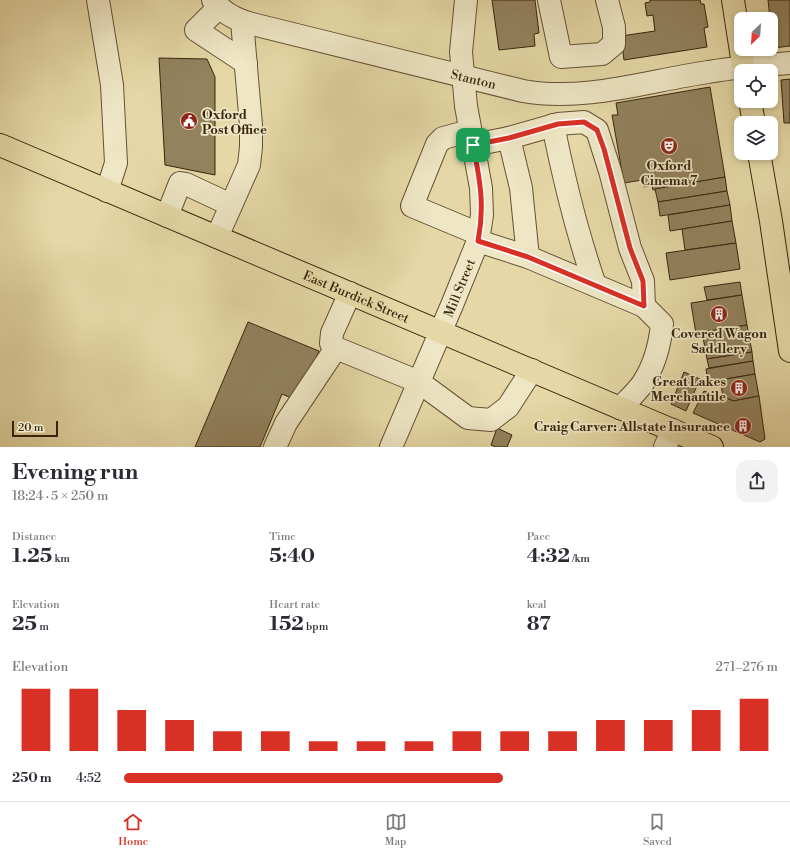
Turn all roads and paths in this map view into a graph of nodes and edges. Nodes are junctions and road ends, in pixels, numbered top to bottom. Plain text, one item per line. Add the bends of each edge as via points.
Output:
1 (98, 0) edge
2 (466, 0) edge
3 (549, 0) edge
4 (607, 0) edge
5 (734, 0) edge
6 (216, 4) edge
7 (242, 21) junction
8 (246, 63) junction
9 (790, 63) edge
10 (743, 64) edge
11 (778, 65) edge
12 (734, 70) edge
13 (463, 76) junction
14 (553, 125) junction
15 (472, 138) junction
16 (509, 138) junction
17 (0, 145) edge
18 (760, 160) edge
19 (108, 191) junction
20 (231, 205) junction
21 (167, 216) junction
22 (217, 237) junction
23 (478, 237) junction
24 (528, 257) junction
25 (595, 285) junction
26 (350, 293) junction
27 (644, 306) junction
28 (440, 332) junction
29 (336, 348) junction
30 (790, 351) edge
31 (532, 370) junction
32 (419, 382) junction
33 (620, 408) junction
34 (669, 439) edge
35 (274, 447) edge
36 (391, 447) edge
37 (712, 447) edge

1 - 19 street via 112,85 116,163
2 - 13 street, Mill Street
3 - 4 street via 561,57 602,54 614,44 614,27
5 - 10 main road
6 - 7 street, Stanton via 229,16
6 - 8 street via 196,30
7 - 8 street
7 - 13 street, Stanton
8 - 20 street via 251,125 249,165
9 - 11 street, Stanton
12 - 13 street, Stanton via 708,71 611,90 566,95 533,93
13 - 15 street, Mill Street
14 - 16 street
14 - 25 street via 583,252
14 - 27 street via 584,122 597,130 630,248 643,281
15 - 16 street
15 - 23 street, Mill Street via 481,188 482,215
15 - 23 street via 443,138 437,144 412,206
16 - 24 street via 521,188
17 - 19 main road, East Burdick Street
18 - 30 main road
19 - 21 main road, East Burdick Street
20 - 21 street via 180,183
20 - 22 street
21 - 22 main road, East Burdick Street
22 - 26 main road, East Burdick Street
23 - 24 street
23 - 28 street, Mill Street
24 - 25 street
25 - 27 street
26 - 28 main road, East Burdick Street
26 - 29 street via 332,333 331,343
27 - 33 street via 662,324 660,340 643,383
28 - 31 main road, East Burdick Street
28 - 32 street, Mill Street
29 - 32 street
29 - 35 street via 286,423
31 - 32 street via 508,407 491,420 468,418
31 - 33 main road, East Burdick Street
32 - 36 street, Mill Street
33 - 34 main road, East Burdick Street
34 - 37 main road, East Burdick Street

